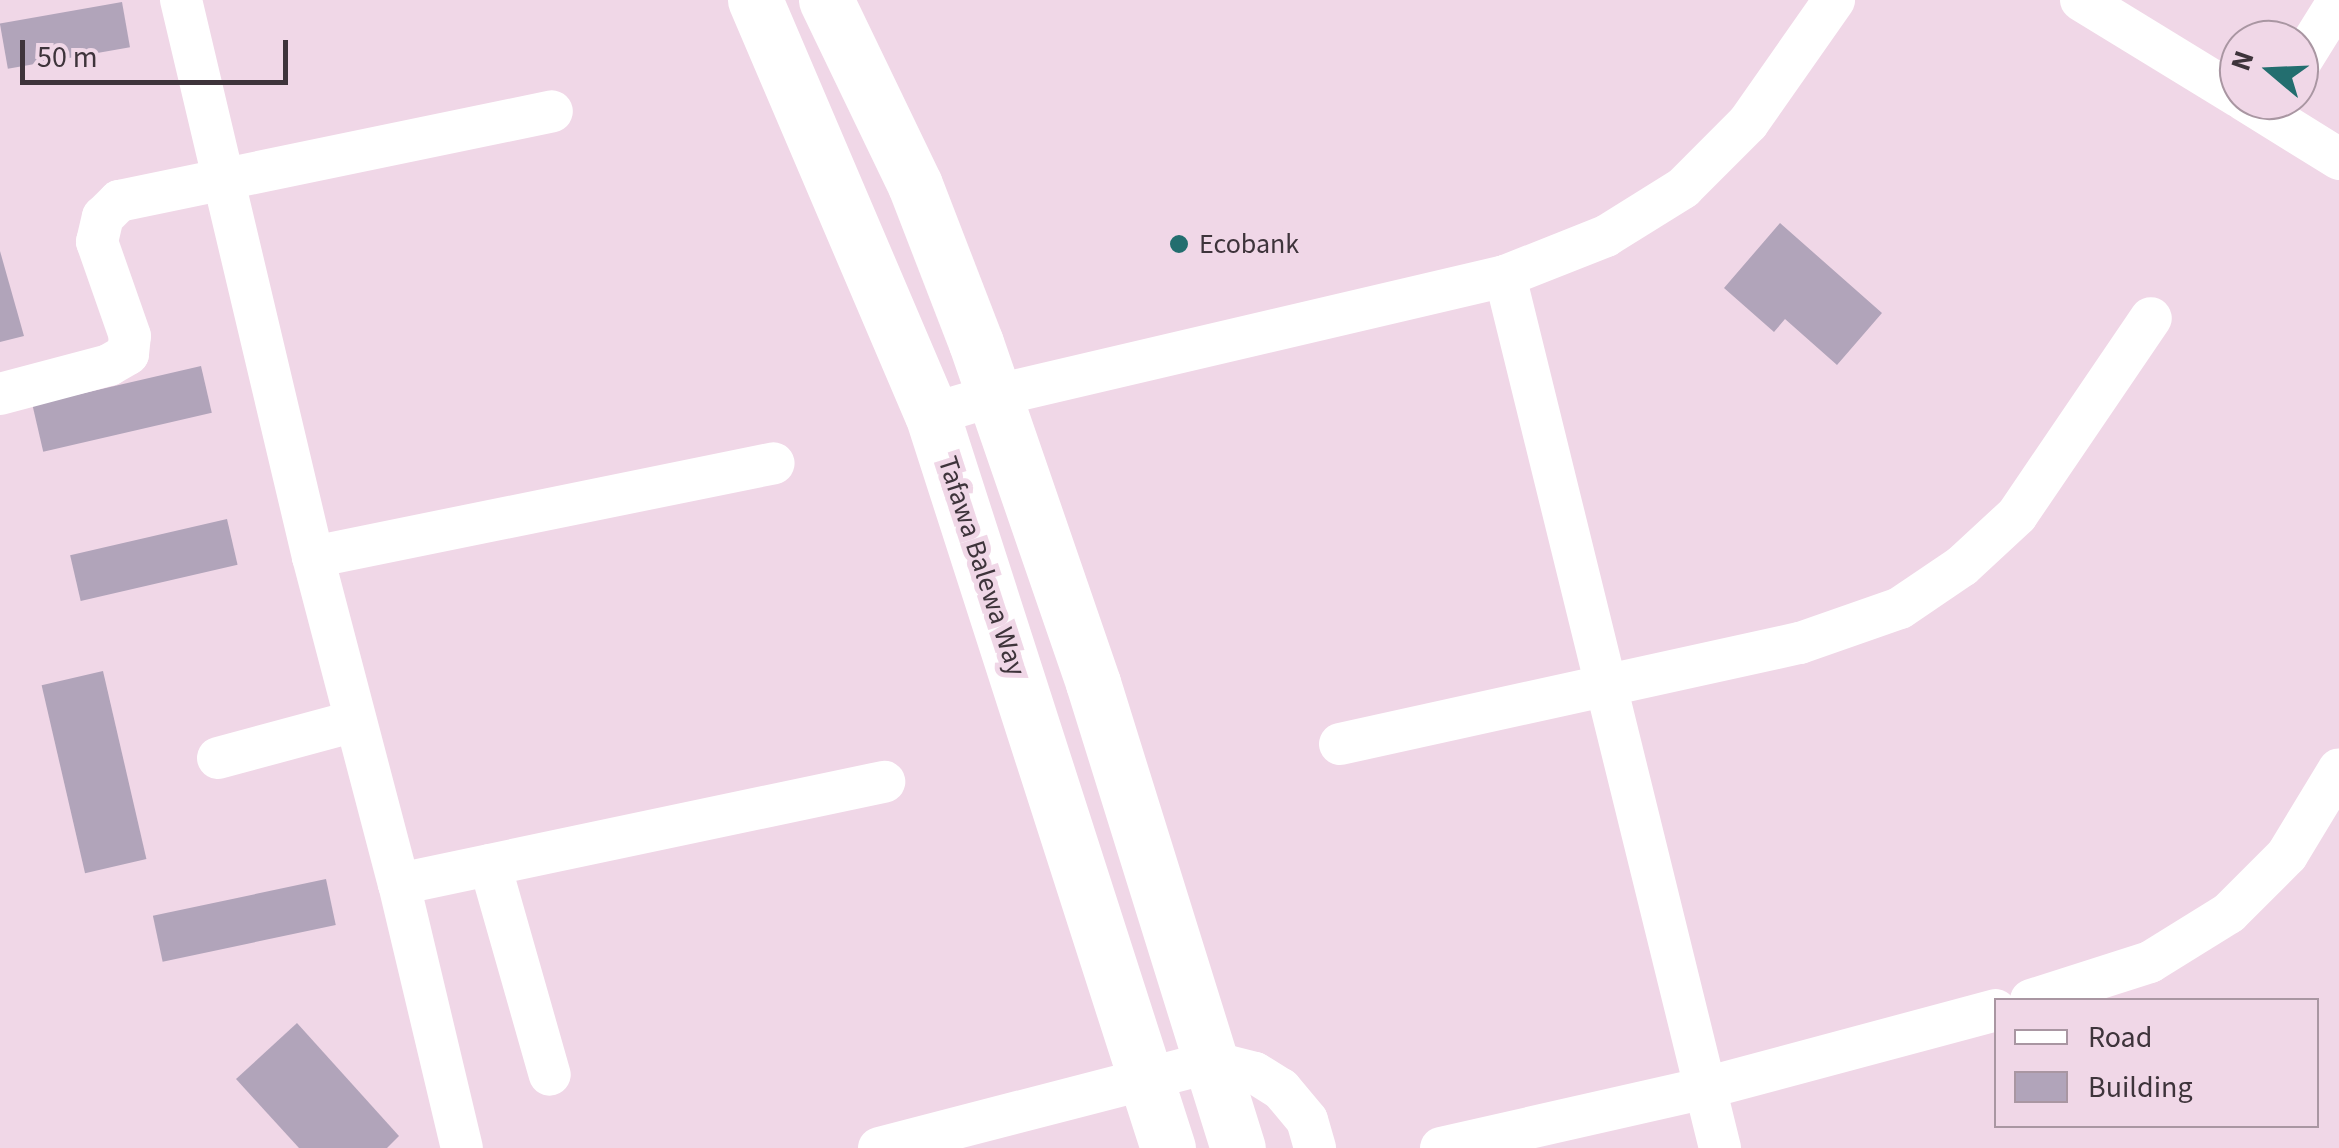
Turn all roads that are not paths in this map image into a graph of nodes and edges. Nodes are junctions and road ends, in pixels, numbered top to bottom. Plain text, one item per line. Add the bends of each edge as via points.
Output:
1 (181, 0) edge
2 (754, 0) edge
3 (826, 0) edge
4 (1834, 0) edge
5 (2081, 0) edge
6 (2339, 0) edge
7 (2319, 32) edge
8 (2219, 81) edge
9 (552, 111) dead end
10 (2282, 120) edge
11 (2339, 159) edge
12 (226, 181) junction
13 (1504, 276) junction
14 (2151, 318) dead end
15 (0, 394) edge
16 (992, 396) junction
17 (932, 414) junction
18 (773, 463) dead end
19 (313, 557) junction
20 (1604, 686) junction
21 (355, 721) junction
22 (1340, 744) dead end
23 (218, 758) dead end
24 (2339, 769) edge
25 (884, 782) dead end
26 (490, 864) junction
27 (399, 884) junction
28 (2037, 998) edge
29 (1994, 1011) edge
30 (1211, 1062) junction
31 (550, 1075) dead end
32 (1148, 1081) junction
33 (1706, 1088) junction
34 (462, 1148) edge
35 (879, 1148) edge
36 (1168, 1148) edge
37 (1238, 1148) edge
38 (1316, 1148) edge
39 (1441, 1148) edge
40 (1720, 1148) edge

1 - 12 street
2 - 17 main road, Tafawa Balewa Way
3 - 16 main road via 915,185
4 - 13 street via 1748,123 1683,188 1606,236
5 - 8 street
6 - 7 street
9 - 12 street
10 - 11 street
12 - 15 street via 119,201 103,217 97,242 130,336 128,354 109,366
12 - 19 street
13 - 16 street
13 - 20 street
14 - 20 street via 2016,516 1900,608 1800,643
16 - 17 street
16 - 30 main road via 1092,684
17 - 32 main road, Tafawa Balewa Way
18 - 19 street
19 - 21 street
20 - 22 street
20 - 33 street
21 - 23 street
21 - 27 street
24 - 28 street via 2286,856 2229,914 2150,962
25 - 26 street
26 - 27 street
26 - 31 street
27 - 34 street
29 - 33 street
30 - 32 street
30 - 37 main road
30 - 38 street via 1256,1072 1281,1089 1307,1120
32 - 35 street
32 - 36 main road, Tafawa Balewa Way
33 - 39 street
33 - 40 street

